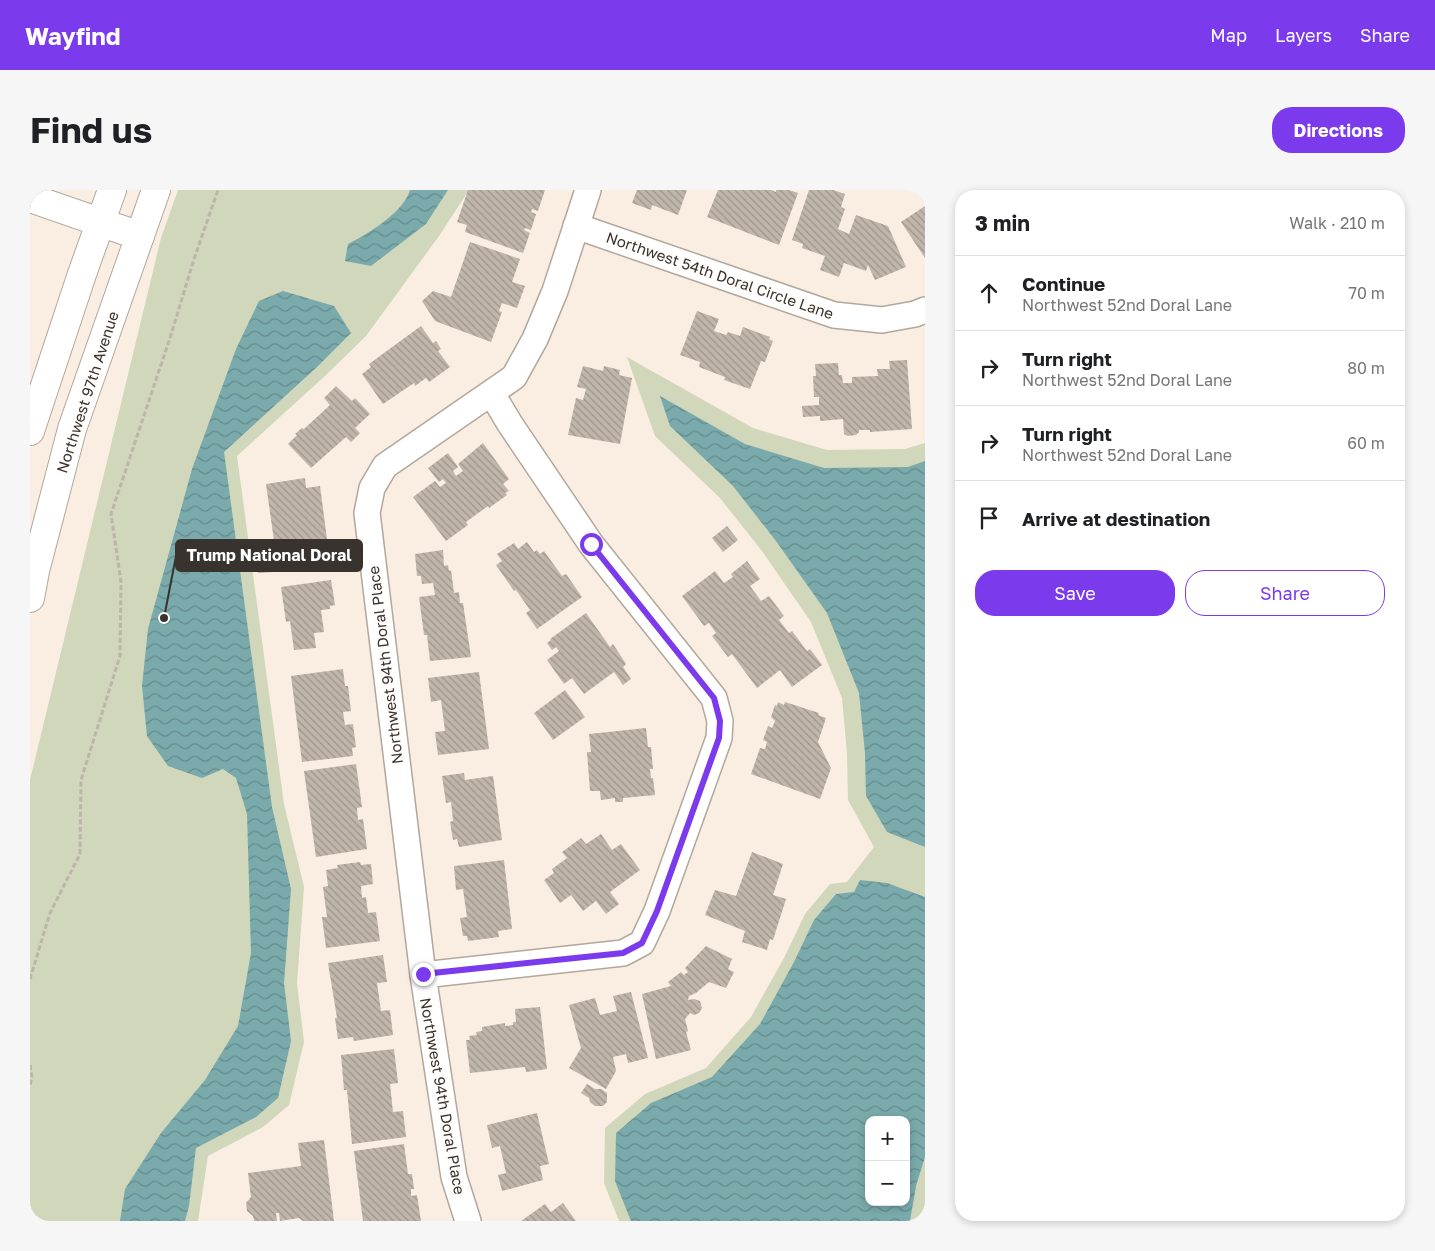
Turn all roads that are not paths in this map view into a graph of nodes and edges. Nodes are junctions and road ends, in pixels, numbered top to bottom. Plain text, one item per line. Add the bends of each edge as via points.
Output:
1 (112, 190) edge
2 (588, 190) edge
3 (147, 193) edge
4 (30, 198) edge
5 (101, 222) junction
6 (576, 226) junction
7 (140, 236) junction
8 (925, 310) edge
9 (492, 394) junction
10 (30, 431) edge
11 (30, 598) edge
12 (423, 974) junction
13 (468, 1221) edge

1 - 5 street
2 - 6 street, Northwest 94th Doral Place
3 - 7 street, Northwest 97th Avenue
4 - 5 street
5 - 7 street
5 - 10 street
6 - 8 street, Northwest 54th Doral Circle Lane via 834,315 882,320
6 - 9 street, Northwest 94th Doral Place via 535,339 514,377
7 - 11 street, Northwest 97th Avenue via 72,429
9 - 12 street, Northwest 94th Doral Place via 385,466 372,488 366,513
9 - 12 street via 591,544 714,698 720,721 719,738 657,911 642,943 623,953
12 - 13 street, Northwest 94th Doral Place via 454,1177

